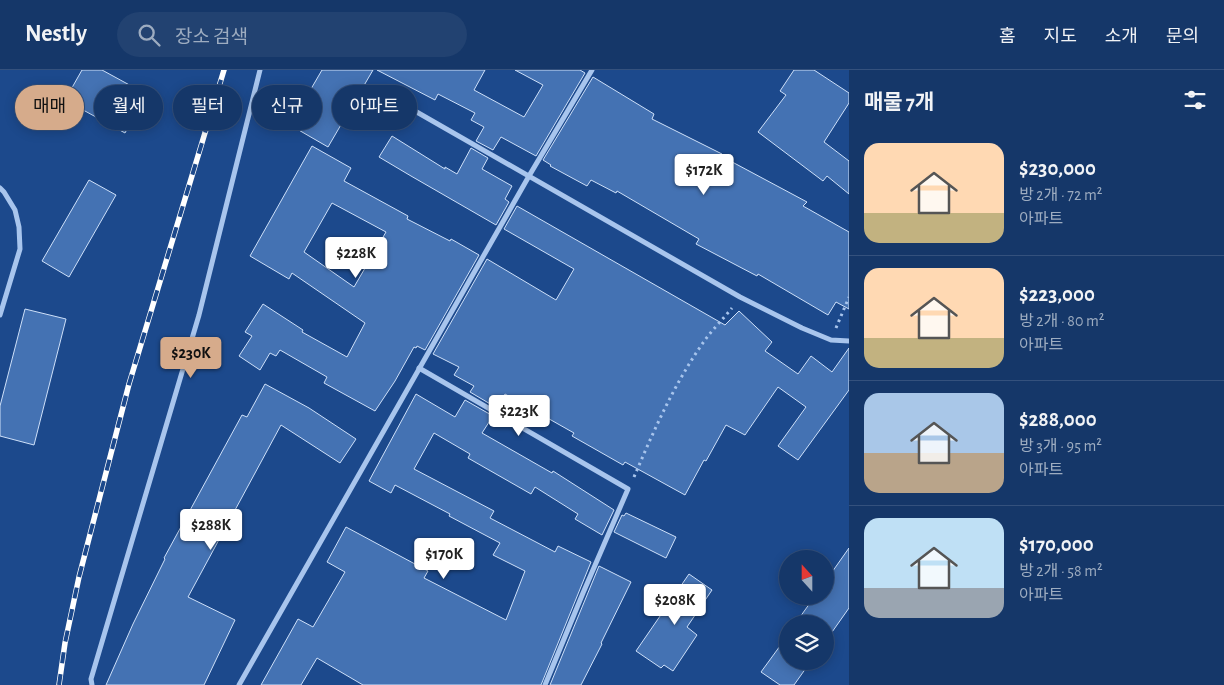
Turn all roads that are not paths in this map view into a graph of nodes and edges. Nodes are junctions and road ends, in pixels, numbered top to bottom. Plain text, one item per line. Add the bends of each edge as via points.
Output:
1 (260, 70) edge
2 (592, 70) edge
3 (417, 113) edge
4 (529, 176) junction
5 (0, 188) edge
6 (0, 316) edge
7 (849, 341) edge
8 (419, 368) junction
9 (92, 685) edge
10 (239, 685) edge
11 (545, 685) edge

1 - 9 street via 200,315
2 - 4 street
3 - 4 street
4 - 7 street via 740,297 831,340
4 - 8 street
5 - 6 street via 15,210 20,249
8 - 10 street
8 - 11 street via 628,488

